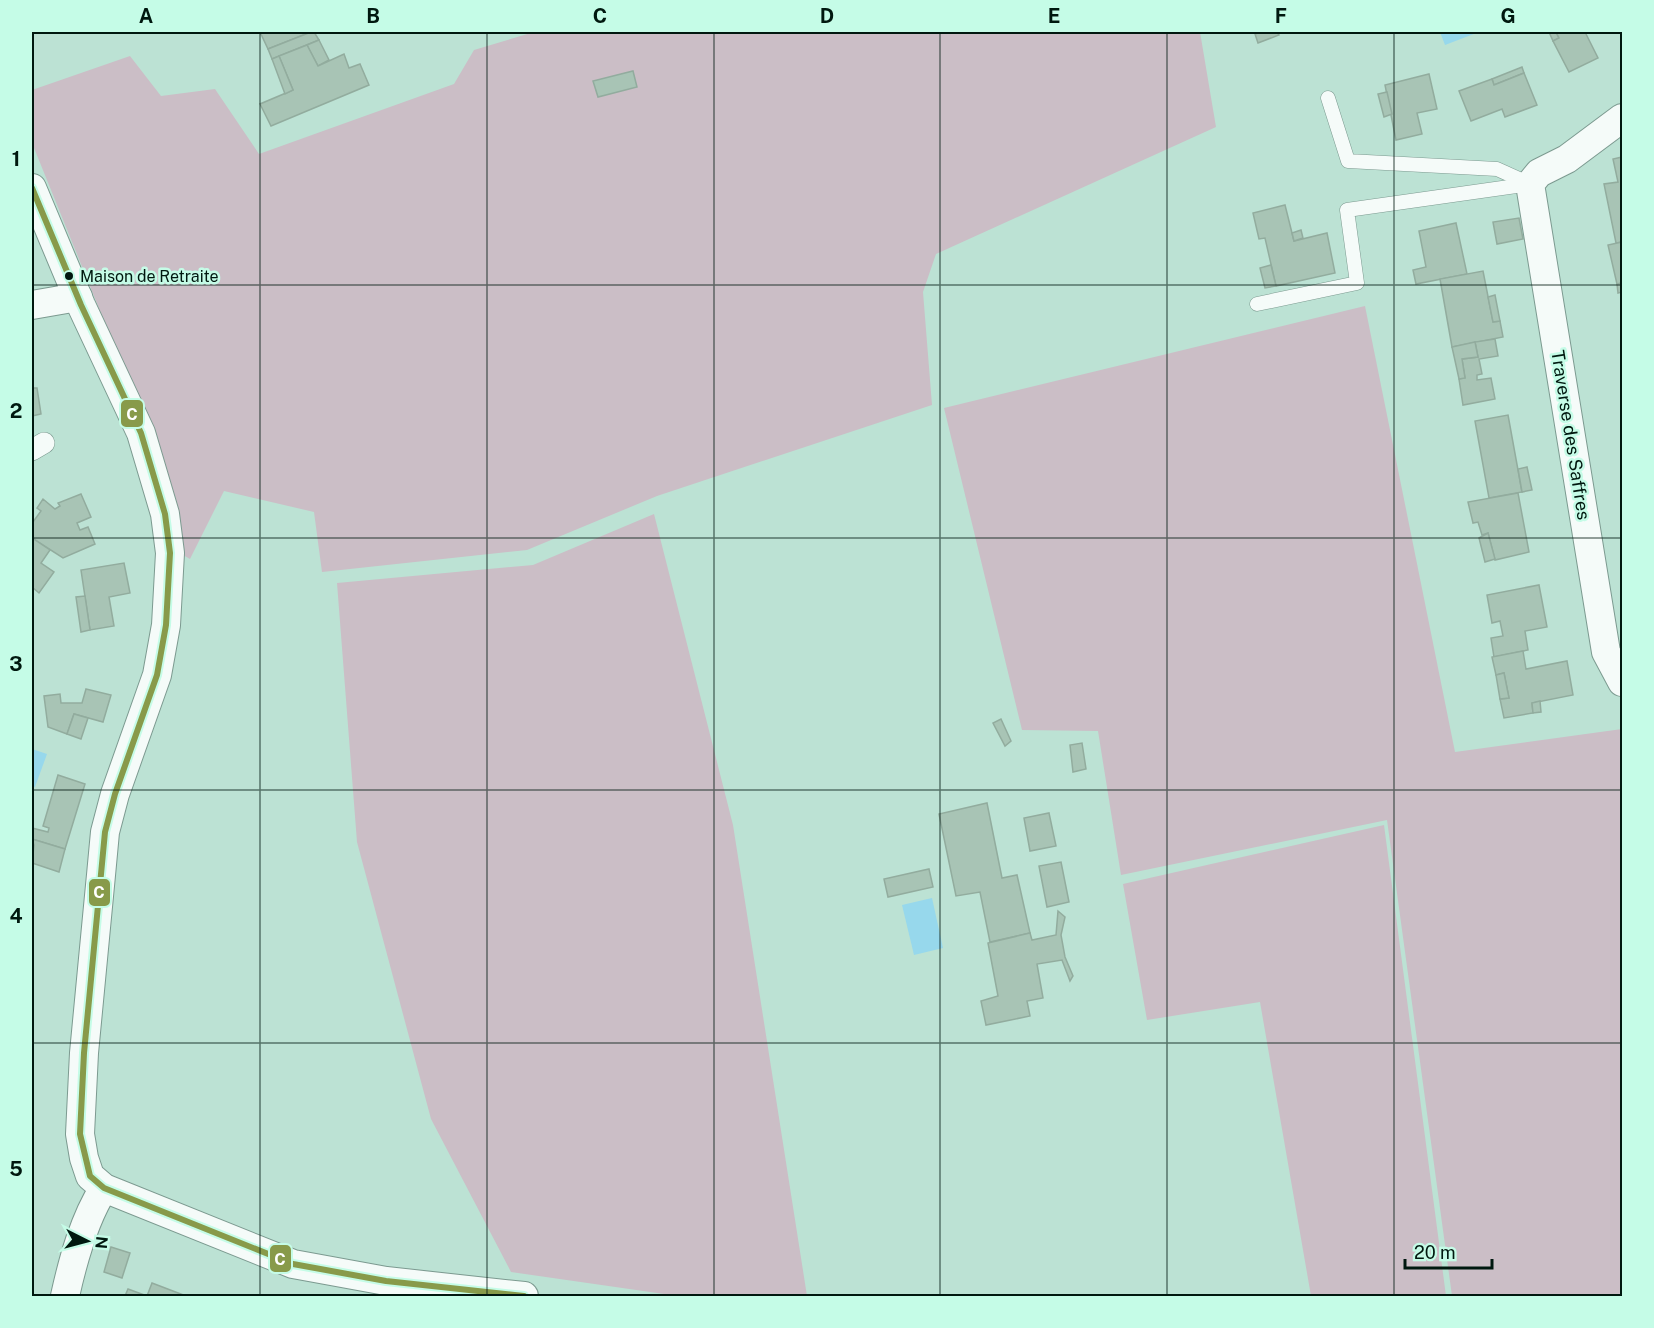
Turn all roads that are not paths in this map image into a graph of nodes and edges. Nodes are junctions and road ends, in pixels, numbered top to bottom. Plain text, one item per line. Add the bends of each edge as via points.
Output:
1 (1328, 98) dead end
2 (1623, 118) edge
3 (1530, 183) junction
4 (32, 188) edge
5 (78, 297) junction
6 (1257, 304) dead end
7 (32, 305) edge
8 (1623, 682) edge
9 (104, 1188) junction
10 (65, 1296) edge
11 (524, 1296) edge

1 - 3 lane via 1348,161 1497,169
2 - 3 street via 1567,159 1539,173
3 - 6 lane via 1347,210 1357,283
3 - 8 street, Traverse des Saffres via 1606,652
4 - 5 street
5 - 7 street
5 - 9 street via 141,433 162,504 170,553 166,625 157,675 105,832 80,1134 90,1176
9 - 10 street via 72,1264
9 - 11 street via 293,1264 386,1281

